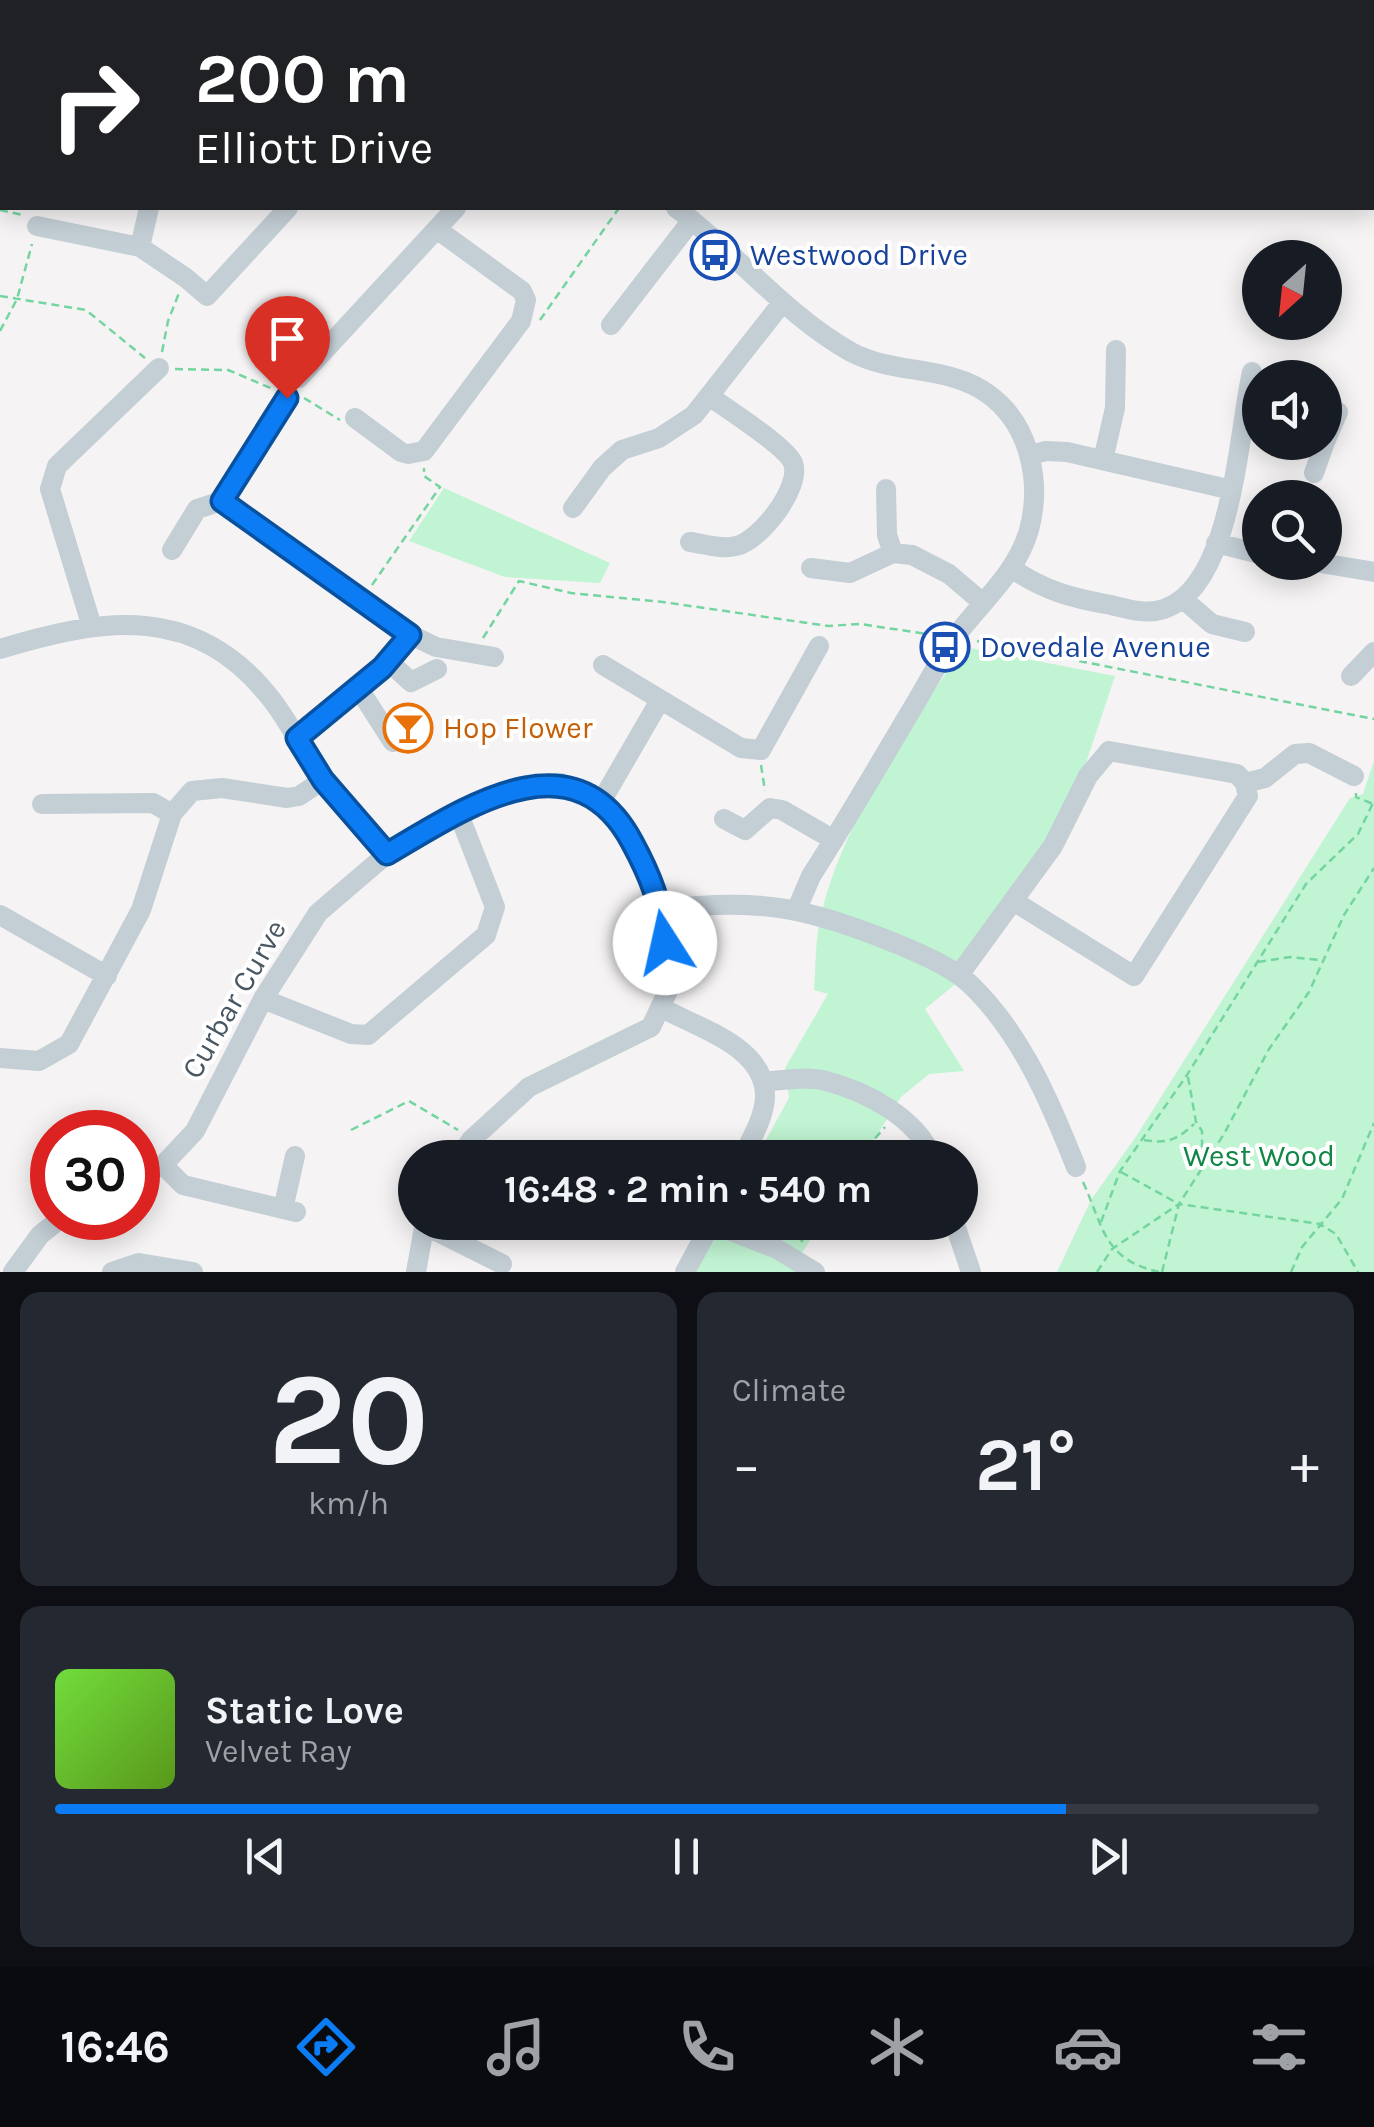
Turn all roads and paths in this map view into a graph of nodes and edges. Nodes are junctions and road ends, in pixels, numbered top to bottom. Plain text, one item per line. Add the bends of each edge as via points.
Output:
1 (0, 210) edge
2 (149, 210) edge
3 (286, 210) edge
4 (454, 210) edge
5 (618, 210) edge
6 (684, 214) edge
7 (44, 223) junction
8 (438, 230) junction
9 (140, 247) junction
10 (186, 278) junction
11 (0, 296) edge
12 (18, 300) junction
13 (782, 303) junction
14 (521, 321) junction
15 (610, 325) dead end
16 (0, 331) edge
17 (1116, 350) dead end
18 (159, 368) junction
19 (289, 390) junction
20 (709, 396) junction
21 (356, 418) joint
22 (424, 451) junction
23 (1031, 455) junction
24 (1242, 458) edge
25 (1103, 460) junction
26 (1318, 460) edge
27 (1314, 473) dead end
28 (886, 488) dead end
29 (1232, 490) junction
30 (222, 501) junction
31 (573, 508) dead end
32 (690, 542) dead end
33 (1216, 543) junction
34 (172, 550) dead end
35 (1242, 550) edge
36 (893, 553) junction
37 (1342, 567) edge
38 (811, 568) dead end
39 (1011, 568) junction
40 (1374, 572) edge
41 (361, 600) junction
42 (1182, 600) junction
43 (983, 603) junction
44 (92, 627) junction
45 (1244, 632) dead end
46 (410, 635) junction
47 (955, 637) junction
48 (819, 646) dead end
49 (0, 649) edge
50 (1374, 652) edge
51 (484, 654) joint
52 (388, 661) junction
53 (603, 664) dead end
54 (437, 670) dead end
55 (1350, 676) dead end
56 (359, 689) junction
57 (660, 702) junction
58 (1374, 719) edge
59 (297, 738) junction
60 (393, 742) dead end
61 (756, 749) junction
62 (1331, 764) junction
63 (323, 780) junction
64 (1245, 783) junction
65 (1320, 783) dead end
66 (1355, 787) joint
67 (601, 802) junction
68 (1374, 803) edge
69 (42, 804) dead end
70 (769, 809) junction
71 (458, 812) junction
72 (172, 814) junction
73 (724, 819) dead end
74 (834, 840) junction
75 (387, 854) junction
76 (1374, 868) edge
77 (1015, 902) junction
78 (798, 908) junction
79 (663, 910) junction
80 (0, 915) edge
81 (1321, 961) junction
82 (1256, 963) junction
83 (960, 974) junction
84 (107, 976) junction
85 (263, 999) junction
86 (662, 1008) junction
87 (0, 1058) edge
88 (1188, 1075) junction
89 (763, 1082) junction
90 (896, 1115) junction
91 (1196, 1122) junction
92 (1374, 1123) edge
93 (350, 1130) dead end
94 (454, 1140) edge
95 (474, 1140) edge
96 (750, 1140) edge
97 (874, 1140) edge
98 (921, 1140) edge
99 (1142, 1140) junction
100 (296, 1156) dead end
101 (163, 1166) junction
102 (160, 1167) edge
103 (1076, 1168) joint
104 (1202, 1168) junction
105 (1120, 1172) junction
106 (1179, 1204) junction
107 (1101, 1222) junction
108 (1320, 1224) junction
109 (36, 1240) edge
110 (422, 1240) edge
111 (456, 1240) edge
112 (703, 1240) edge
113 (752, 1240) edge
114 (802, 1240) edge
115 (960, 1240) edge
116 (1112, 1249) junction
117 (791, 1257) junction
118 (502, 1264) dead end
119 (14, 1272) edge
120 (112, 1272) edge
121 (190, 1272) edge
122 (416, 1272) edge
123 (686, 1272) edge
124 (815, 1272) edge
125 (970, 1272) edge
126 (1097, 1272) edge
127 (1160, 1272) edge
128 (1291, 1272) edge
129 (1358, 1272) edge

1 - 7 path
2 - 9 street
3 - 10 street via 207,296
4 - 8 street
5 - 14 path via 537,324
6 - 13 street
6 - 15 street
7 - 9 street
7 - 12 path
8 - 14 street via 522,290
8 - 19 street
9 - 10 street
10 - 18 path
11 - 12 path
12 - 16 path
12 - 18 path via 86,310
13 - 20 street
13 - 23 street via 871,361 953,378 990,395
14 - 22 street
17 - 25 street via 1123,378
18 - 19 path via 228,370
18 - 44 street via 56,466 50,489
19 - 21 path via 347,424
19 - 30 street
20 - 31 street via 683,426 613,457
20 - 32 street via 787,452 794,470 790,490 758,535 734,547
21 - 22 street via 401,452
22 - 41 path via 424,476 440,488
23 - 25 street via 1054,451
23 - 39 street via 1033,507
24 - 29 street
25 - 29 street
26 - 27 street
28 - 36 street
29 - 33 street
30 - 34 street via 197,509
30 - 41 street
33 - 35 street
33 - 42 street
36 - 38 street via 850,573
36 - 43 street via 932,563
37 - 40 street
39 - 42 street via 1052,592 1145,612
39 - 43 street
41 - 46 street
42 - 45 street via 1212,624
43 - 47 street
44 - 49 street
44 - 59 street via 173,628 206,643 244,669
46 - 51 street via 436,647
46 - 52 street
47 - 51 path via 828,626 519,581
47 - 58 path
47 - 74 street
48 - 61 street via 762,750
50 - 55 street
52 - 54 street via 411,682
52 - 56 street
53 - 57 street
56 - 59 street
56 - 60 street
57 - 61 street via 740,748
57 - 67 street
59 - 63 street
61 - 70 path
62 - 64 street via 1309,752 1295,754 1265,778
62 - 65 street
62 - 66 street
63 - 72 street via 287,798 222,788 192,791
63 - 75 street
64 - 77 street via 1237,774 1109,751
64 - 77 street via 1248,796 1134,976
66 - 68 path
67 - 71 street, Curbar Curve via 560,783 522,786
67 - 79 street, Curbar Curve via 626,829
68 - 82 path via 1358,834 1306,884
69 - 72 street via 90,813 152,803
70 - 73 street via 745,830
70 - 74 street
71 - 75 street, Curbar Curve
71 - 85 street via 495,907 486,934 368,1034 351,1034
72 - 84 street via 142,910
74 - 78 street
75 - 85 street, Curbar Curve via 318,913
76 - 81 path
77 - 83 street
78 - 79 street via 706,903
78 - 83 street
79 - 86 street, Curbar Curve via 668,993
80 - 84 street
81 - 82 path
81 - 104 path via 1309,992
82 - 88 path
83 - 103 street via 1024,1055
84 - 87 street via 70,1044 38,1061
85 - 101 street, Curbar Curve via 194,1131
86 - 89 street via 740,1049
86 - 95 street via 652,1027 529,1086
88 - 91 path
88 - 99 path
89 - 90 street via 824,1080
89 - 96 street via 765,1098
90 - 97 path
90 - 98 street
91 - 99 path via 1166,1144
91 - 104 path
92 - 108 path via 1342,1199
93 - 94 path via 409,1102
99 - 105 path
100 - 101 street via 290,1210 184,1185
101 - 102 street, Curbar Curve
103 - 107 path
104 - 106 path
105 - 106 path
105 - 107 path
106 - 108 path
106 - 116 path
106 - 127 path
107 - 116 path
108 - 128 path
108 - 129 path via 1336,1234
109 - 119 street
110 - 122 street
111 - 118 street
112 - 123 street
113 - 117 street
114 - 117 path
115 - 125 street
116 - 126 path
116 - 127 path via 1136,1267
117 - 124 street
120 - 121 street via 141,1254

